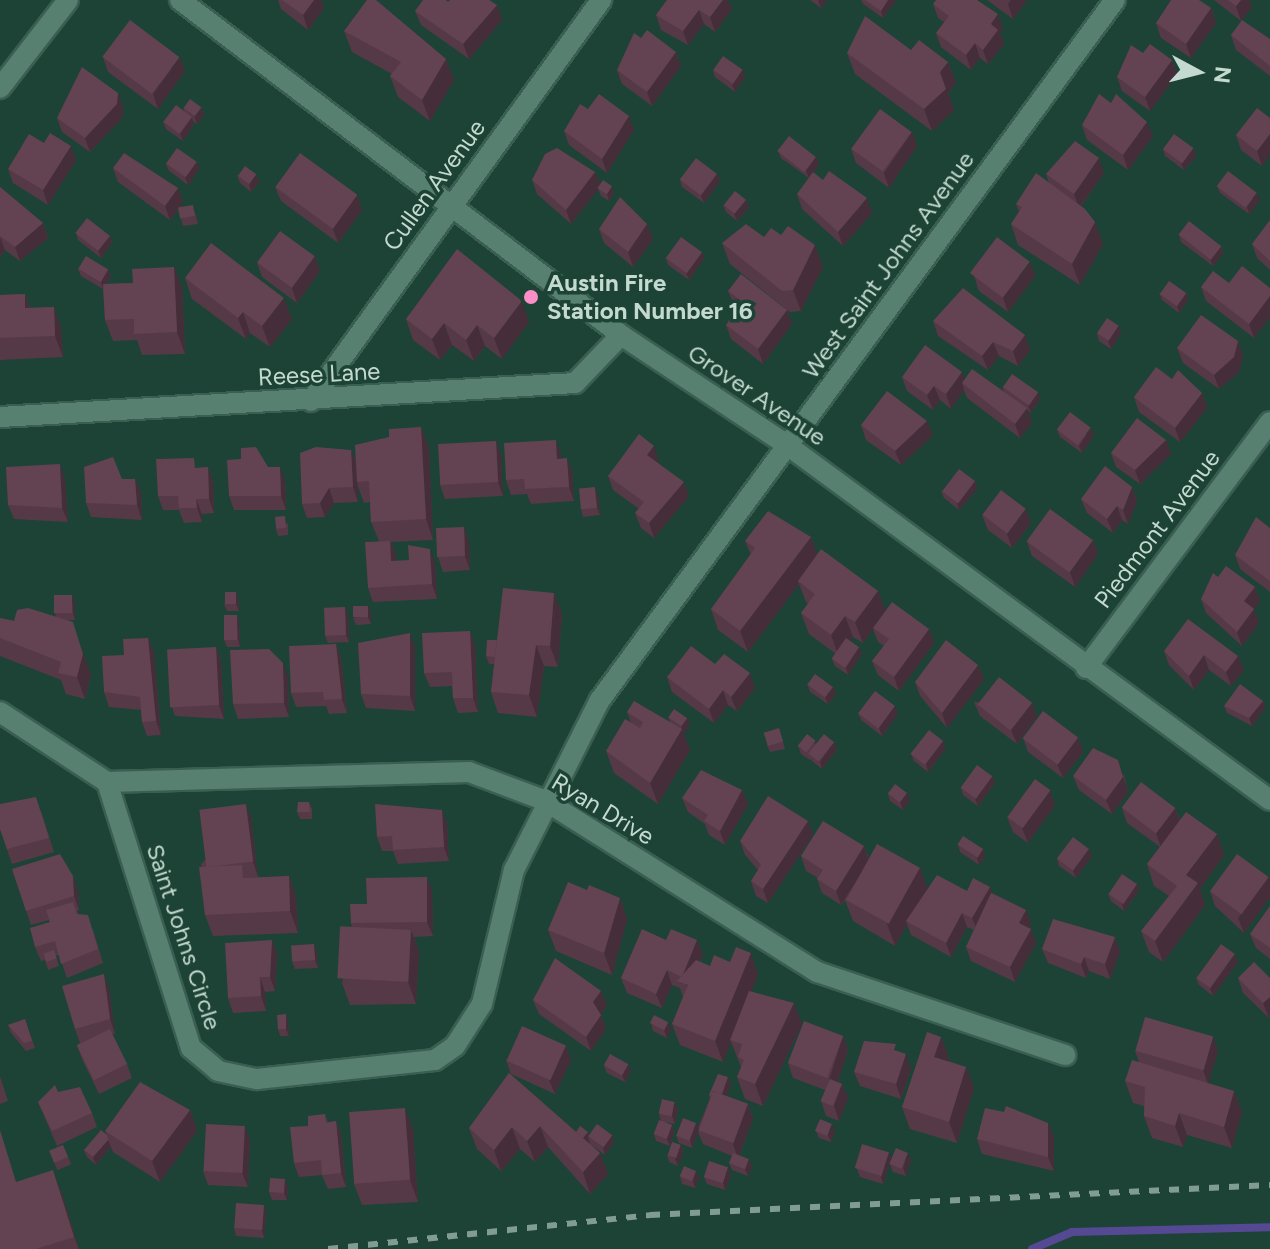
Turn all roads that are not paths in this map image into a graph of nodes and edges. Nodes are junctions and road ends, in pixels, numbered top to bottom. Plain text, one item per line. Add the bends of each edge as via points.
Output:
1 (68, 0) edge
2 (180, 0) edge
3 (601, 0) edge
4 (1115, 0) edge
5 (0, 88) edge
6 (450, 204) junction
7 (621, 335) junction
8 (311, 401) junction
9 (0, 417) edge
10 (1270, 422) edge
11 (787, 445) junction
12 (1086, 668) junction
13 (0, 712) edge
14 (107, 782) junction
15 (544, 800) junction
16 (1270, 800) edge
17 (1065, 1055) dead end

1 - 5 street
2 - 6 street, Grover Avenue
3 - 6 street, Cullen Avenue
4 - 11 street, West Saint Johns Avenue
6 - 7 street, Grover Avenue
6 - 8 street, Cullen Avenue
7 - 8 street, Reese Lane via 575,383
7 - 11 street, Grover Avenue
8 - 9 street, Reese Lane
10 - 12 street, Piedmont Avenue
11 - 12 street, Grover Avenue
11 - 15 street, West Saint Johns Avenue via 600,700
12 - 16 street, Grover Avenue
13 - 14 street
14 - 15 street, Ryan Drive via 469,772
14 - 15 street, Saint Johns Circle via 191,1048 218,1071 257,1079 435,1060 455,1046 482,1004 514,870
15 - 17 street, Ryan Drive via 817,972

